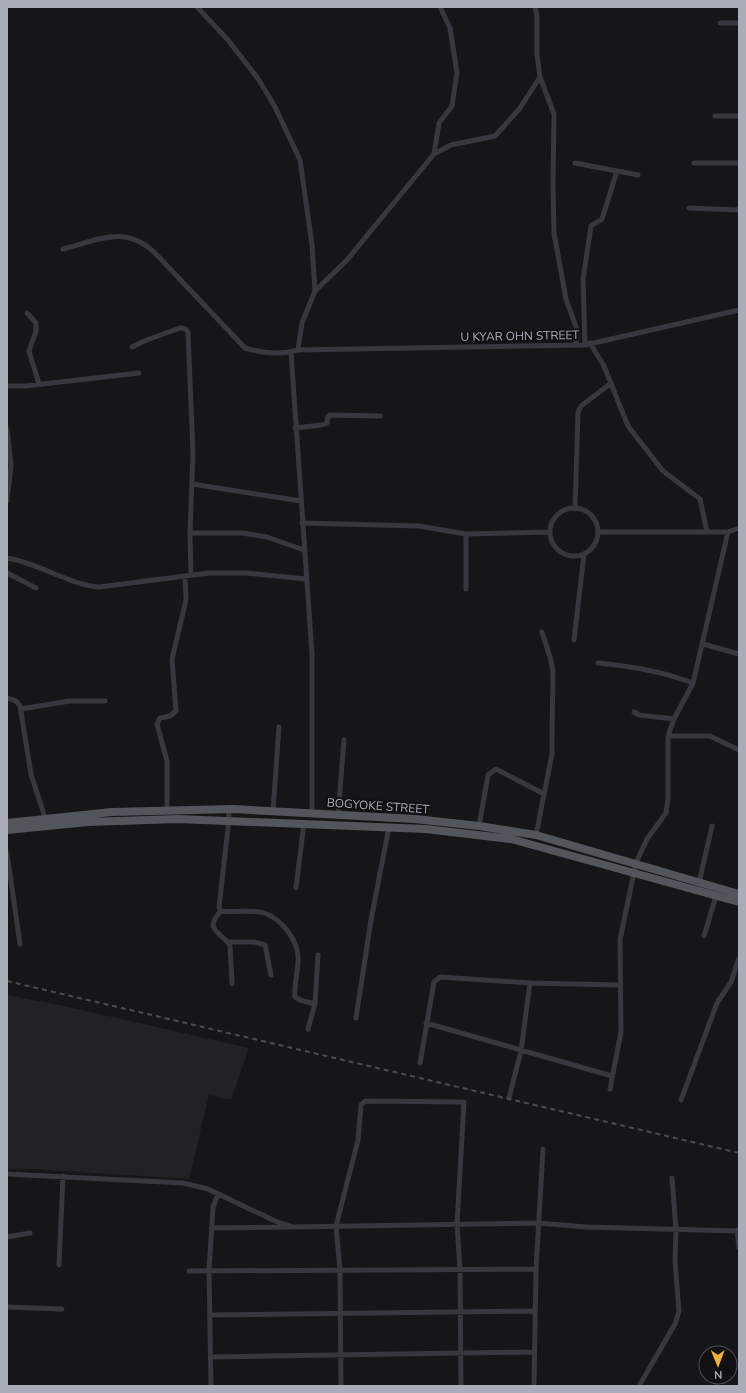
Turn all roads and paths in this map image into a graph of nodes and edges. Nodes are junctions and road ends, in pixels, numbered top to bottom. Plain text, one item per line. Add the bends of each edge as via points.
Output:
1 (197, 7) edge
2 (440, 7) edge
3 (535, 7) edge
4 (720, 23) dead end
5 (739, 23) edge
6 (540, 77) junction
7 (715, 116) dead end
8 (739, 116) edge
9 (434, 154) junction
10 (575, 163) dead end
11 (694, 163) dead end
12 (739, 163) edge
13 (617, 171) junction
14 (638, 175) dead end
15 (689, 208) dead end
16 (739, 210) edge
17 (63, 249) dead end
18 (315, 291) junction
19 (739, 310) edge
20 (27, 313) dead end
21 (587, 344) junction
22 (576, 345) junction
23 (132, 347) dead end
24 (298, 350) junction
25 (291, 352) junction
26 (139, 373) dead end
27 (39, 384) junction
28 (610, 384) junction
29 (7, 386) edge
30 (380, 416) dead end
31 (295, 428) junction
32 (7, 429) edge
33 (192, 484) junction
34 (301, 500) junction
35 (7, 502) edge
36 (575, 509) junction
37 (302, 523) junction
38 (739, 528) edge
39 (550, 532) junction
40 (598, 532) junction
41 (707, 532) junction
42 (728, 532) junction
43 (190, 533) junction
44 (466, 534) junction
45 (304, 550) junction
46 (584, 554) junction
47 (7, 558) edge
48 (7, 573) edge
49 (191, 575) junction
50 (185, 577) junction
51 (306, 579) junction
52 (36, 588) dead end
53 (466, 589) dead end
54 (542, 632) dead end
55 (574, 640) dead end
56 (703, 644) junction
57 (739, 654) edge
58 (598, 663) dead end
59 (693, 683) junction
60 (7, 698) edge
61 (105, 701) dead end
62 (22, 709) junction
63 (634, 712) dead end
64 (674, 719) junction
65 (279, 727) dead end
66 (668, 736) junction
67 (344, 740) dead end
68 (739, 750) edge
69 (544, 794) junction
70 (228, 809) junction
71 (167, 810) junction
72 (273, 811) junction
73 (312, 813) junction
74 (338, 815) junction
75 (228, 820) junction
76 (46, 821) junction
77 (7, 823) edge
78 (304, 823) junction
79 (480, 826) junction
80 (712, 826) dead end
81 (389, 827) junction
82 (7, 830) edge
83 (536, 835) junction
84 (7, 853) edge
85 (636, 863) junction
86 (634, 872) junction
87 (699, 883) junction
88 (296, 888) dead end
89 (739, 894) edge
90 (716, 896) junction
91 (739, 902) edge
92 (221, 911) junction
93 (704, 936) dead end
94 (228, 942) junction
95 (20, 944) dead end
96 (318, 955) dead end
97 (739, 958) edge
98 (270, 975) dead end
99 (530, 983) junction
100 (232, 984) dead end
101 (619, 985) junction
102 (315, 1004) junction
103 (356, 1018) dead end
104 (426, 1024) junction
105 (308, 1029) dead end
106 (521, 1051) junction
107 (420, 1063) dead end
108 (612, 1076) junction
109 (610, 1089) dead end
110 (509, 1098) dead end
111 (682, 1100) dead end
112 (543, 1148) dead end
113 (7, 1174) edge
114 (63, 1176) junction
115 (672, 1178) dead end
116 (218, 1194) junction
117 (538, 1223) junction
118 (457, 1224) junction
119 (336, 1226) junction
120 (293, 1227) junction
121 (211, 1228) junction
122 (676, 1230) junction
123 (738, 1231) edge
124 (30, 1233) dead end
125 (7, 1237) edge
126 (739, 1248) edge
127 (59, 1265) dead end
128 (460, 1269) junction
129 (536, 1269) junction
130 (189, 1270) dead end
131 (209, 1270) junction
132 (340, 1270) junction
133 (7, 1308) edge
134 (62, 1309) dead end
135 (535, 1311) junction
136 (460, 1312) junction
137 (340, 1313) junction
138 (211, 1315) junction
139 (534, 1352) junction
140 (460, 1353) junction
141 (341, 1355) junction
142 (211, 1357) junction
143 (211, 1386) edge
144 (341, 1386) edge
145 (460, 1386) edge
146 (534, 1386) edge
147 (639, 1386) edge

1 - 18 street via 228,40 259,80 300,160 312,245
2 - 9 street via 450,28 457,73 452,106 440,123
3 - 6 street
4 - 5 street
6 - 9 street via 520,108 495,136 451,145
6 - 22 street via 554,114 554,233 566,299 576,327
7 - 8 street
9 - 18 street via 347,260
10 - 13 street
11 - 12 street
13 - 14 street
13 - 21 street via 602,219 591,226 584,280
15 - 16 street
17 - 25 street, U KYAR OHN STREET via 117,236 138,240 155,253 245,348 266,352
18 - 24 street via 302,323
19 - 21 street, U KYAR OHN STREET
20 - 27 street via 36,323 29,351
21 - 22 street, U KYAR OHN STREET
21 - 28 street via 604,366
22 - 24 street, U KYAR OHN STREET
23 - 33 street via 180,328 188,333
24 - 25 street, U KYAR OHN STREET
25 - 31 street
26 - 27 street
27 - 29 street
28 - 36 street via 581,406 578,413
28 - 41 street via 628,426 658,466 700,499
30 - 31 street via 330,415 327,423 322,425
31 - 34 street
32 - 35 street via 11,466
33 - 34 street
33 - 43 street
34 - 37 street
36 - 39 street via 565,510 558,516 552,523
36 - 40 street via 584,510 592,516 597,523
37 - 44 street via 419,526
37 - 45 street
38 - 42 street
39 - 44 street
39 - 46 street via 552,542 565,554
40 - 41 street
40 - 46 street via 594,546
41 - 42 street
42 - 56 street
43 - 45 street via 267,537
43 - 49 street
44 - 53 street
45 - 51 street
46 - 55 street
47 - 50 street via 93,587
48 - 52 street
49 - 50 street
49 - 51 street via 246,573
50 - 71 street via 186,600 172,659 176,711 170,716 160,718 157,724 167,761
51 - 73 street via 312,654
54 - 69 street via 553,671 552,754
56 - 57 street
56 - 59 street
58 - 59 street via 664,672
59 - 64 street
60 - 62 street via 16,700
61 - 62 street via 70,701
62 - 76 street via 31,774
63 - 64 street via 639,715
64 - 66 street
65 - 72 street
66 - 68 street via 710,736
66 - 85 street via 666,814 647,839
67 - 74 street
69 - 79 street via 496,769 491,771 488,774
69 - 83 street
70 - 71 main road, BOGYOKE STREET
70 - 72 main road, BOGYOKE STREET
70 - 75 street
71 - 76 main road, BOGYOKE STREET via 112,812
72 - 73 main road, BOGYOKE STREET
73 - 74 main road, BOGYOKE STREET
74 - 79 main road, BOGYOKE STREET
75 - 76 main road, BOGYOKE STREET
75 - 78 main road, BOGYOKE STREET
75 - 92 street via 219,907
76 - 77 main road, BOGYOKE STREET
76 - 82 main road, BOGYOKE STREET
78 - 81 main road, BOGYOKE STREET
78 - 88 street
79 - 83 main road, BOGYOKE STREET
80 - 87 street
81 - 86 main road, BOGYOKE STREET via 499,837
81 - 103 street
83 - 85 main road, BOGYOKE STREET
84 - 95 street
85 - 86 street
85 - 87 main road, BOGYOKE STREET
86 - 90 main road, BOGYOKE STREET
86 - 101 street via 620,940
87 - 89 main road, BOGYOKE STREET
90 - 91 main road, BOGYOKE STREET
90 - 93 street
92 - 94 street via 215,917 212,926
92 - 102 street via 263,913 288,930 296,943 298,958 295,997
94 - 98 street via 254,942 265,945
94 - 100 street
96 - 102 street
97 - 111 street via 731,982 717,1003
99 - 101 street
99 - 104 street via 440,977 434,982
99 - 106 street
101 - 108 street via 621,1032
102 - 105 street
104 - 106 street
104 - 107 street
106 - 108 street
106 - 110 street
108 - 109 street
112 - 117 street
113 - 114 street
114 - 116 street via 183,1183
114 - 127 street
115 - 122 street
116 - 120 street via 274,1221
116 - 121 street via 213,1207
117 - 118 street
117 - 122 street
117 - 129 street
118 - 119 street
118 - 119 street via 464,1102 365,1101 361,1104 358,1140
118 - 128 street
119 - 120 street
119 - 132 street
120 - 121 street
121 - 131 street
122 - 123 street
122 - 147 street via 675,1261 679,1311 672,1331
123 - 126 street
124 - 125 street
128 - 129 street
128 - 132 street
128 - 136 street
129 - 135 street
130 - 131 street
131 - 132 street
131 - 138 street
132 - 137 street
133 - 134 street
135 - 136 street
135 - 139 street
136 - 137 street
136 - 140 street
137 - 138 street
137 - 141 street
138 - 142 street
139 - 140 street
139 - 146 street
140 - 141 street
140 - 145 street
141 - 142 street
141 - 144 street
142 - 143 street

